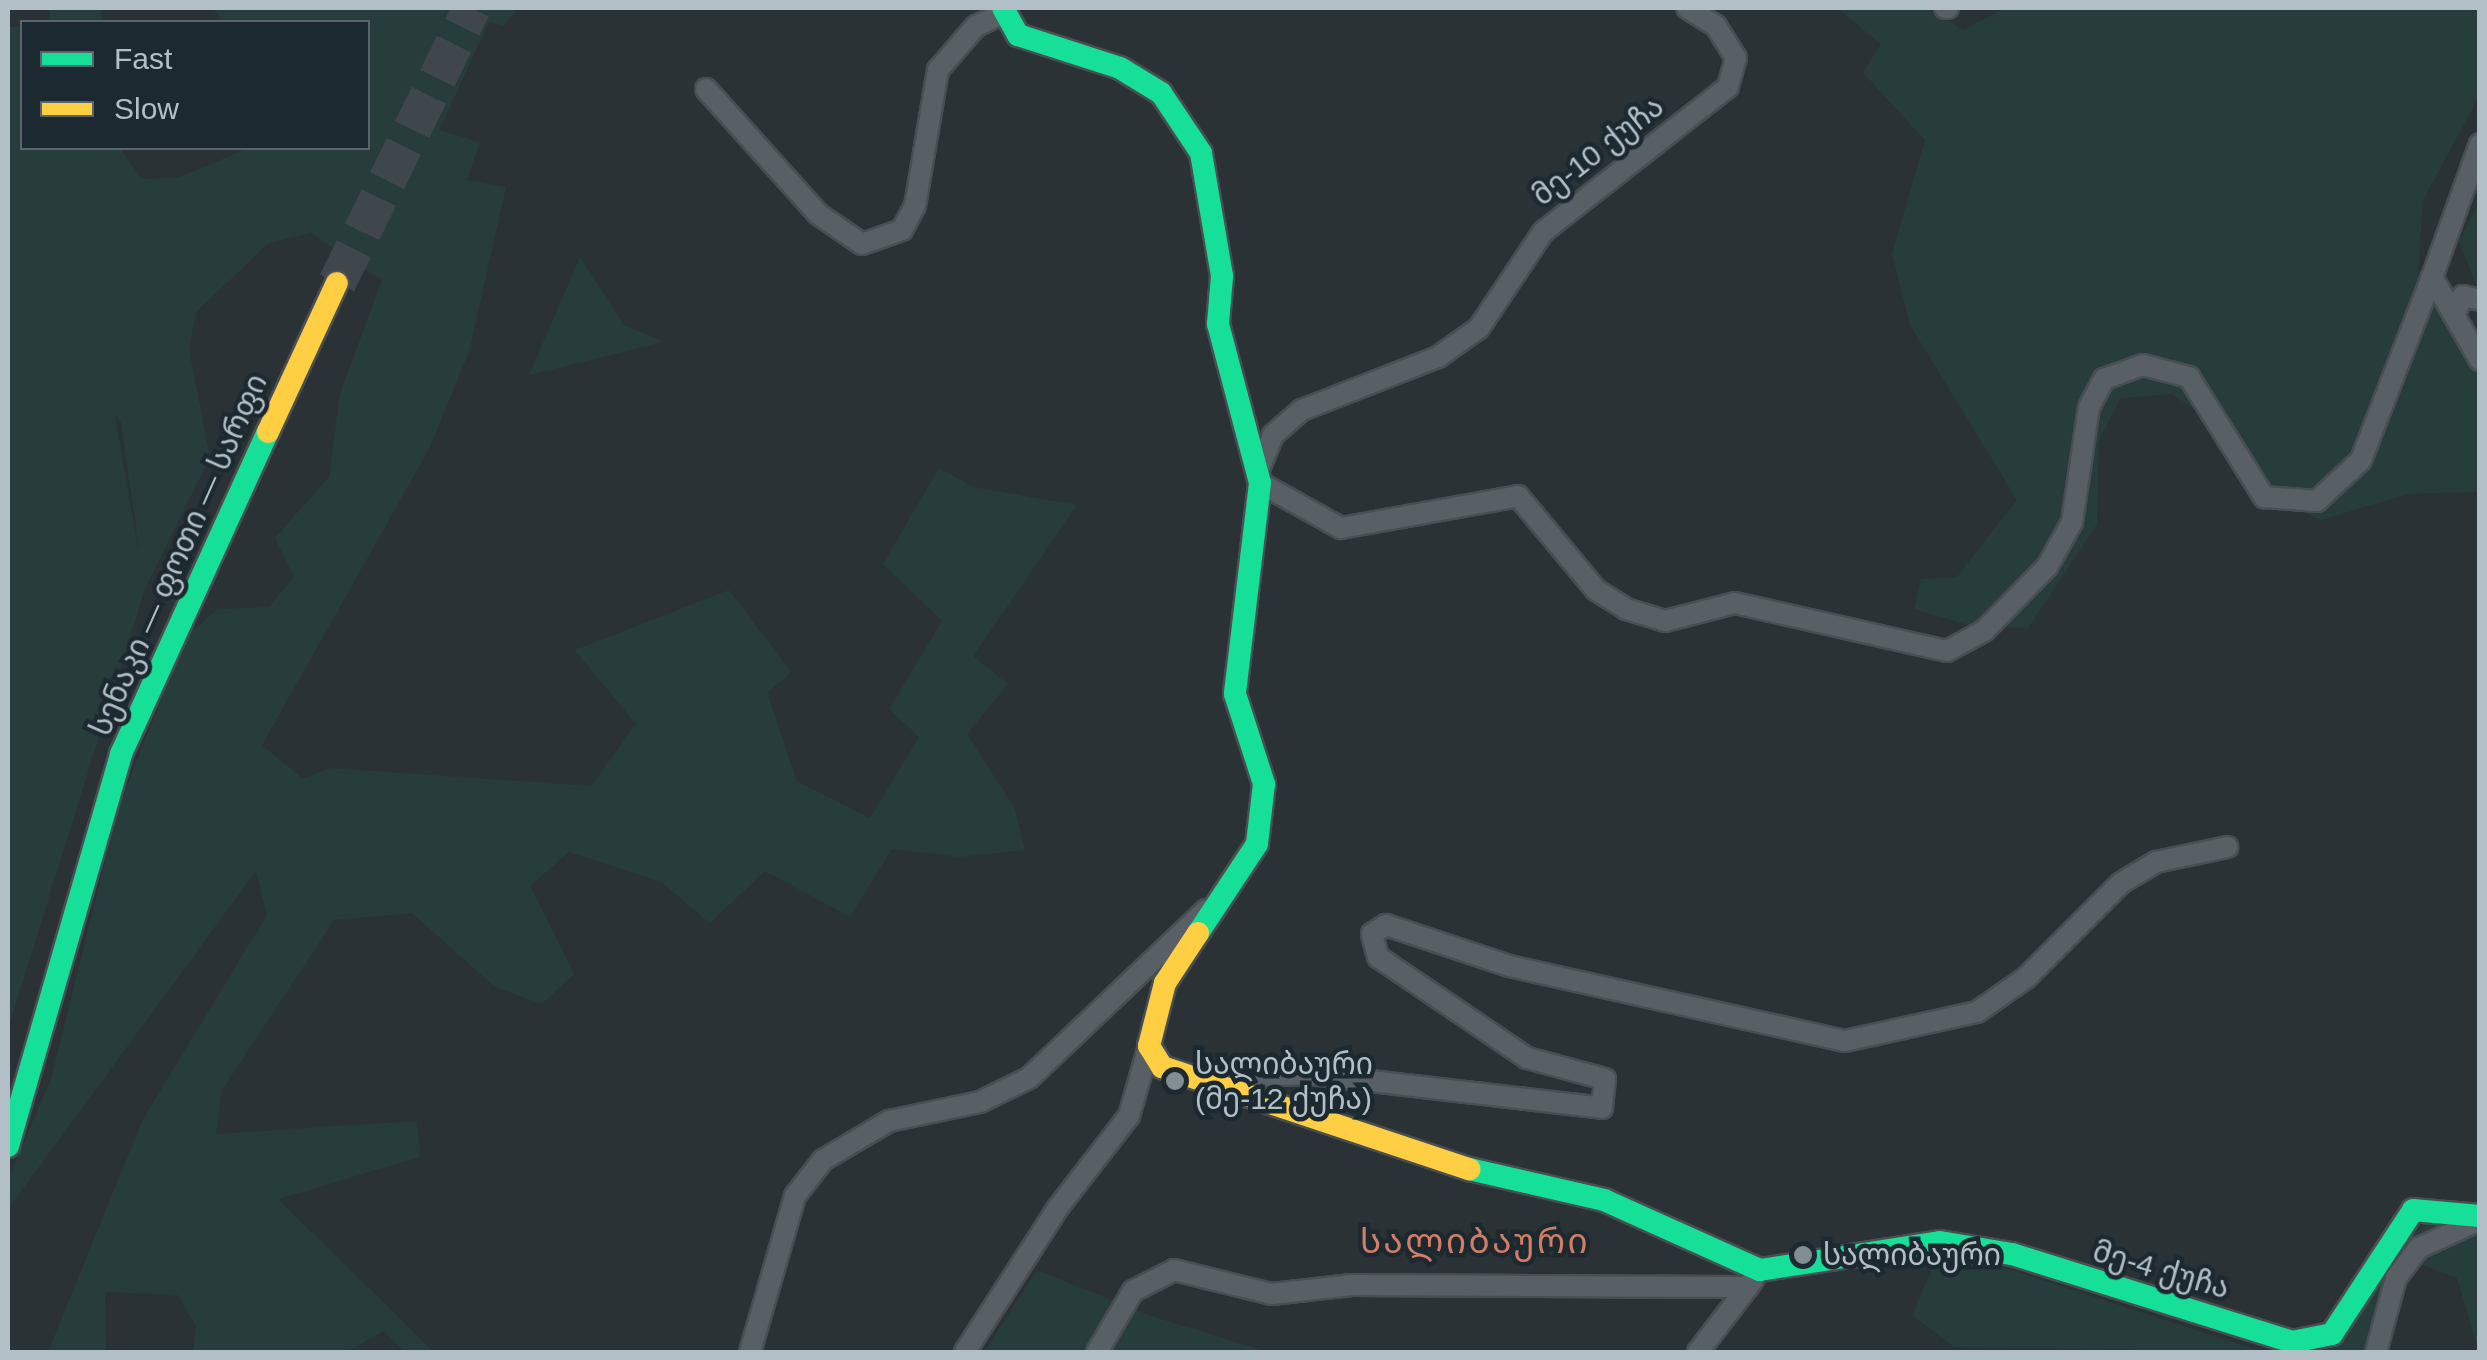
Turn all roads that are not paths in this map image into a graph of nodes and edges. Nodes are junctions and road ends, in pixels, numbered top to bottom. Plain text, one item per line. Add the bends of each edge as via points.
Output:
1 (1687, 8) edge
2 (1010, 9) edge
3 (706, 90) dead end
4 (2480, 144) edge
5 (2432, 277) junction
6 (338, 283) tunnel mouth
7 (2480, 300) edge
8 (2454, 315) junction
9 (2480, 360) edge
10 (1258, 478) junction
11 (2228, 848) dead end
12 (1220, 900) junction
13 (1149, 1046) junction
14 (1186, 1079) junction
15 (8, 1146) edge
16 (2480, 1218) edge
17 (1754, 1279) junction
18 (750, 1352) edge
19 (965, 1352) edge
20 (1097, 1352) edge
21 (1698, 1352) edge
22 (2376, 1352) edge

1 - 10 street, მე-10 ქუჩა via 1716,26 1736,58 1728,88 1543,232 1479,328 1438,357 1302,410 1273,435
2 - 3 street via 976,26 938,70 915,206 902,230 862,244 818,214
2 - 10 main road via 1018,35 1120,68 1161,93 1201,153 1222,276 1218,324
4 - 5 street
5 - 8 street
5 - 10 street via 2361,460 2317,501 2264,498 2189,377 2143,365 2104,379 2089,406 2072,522 2047,567 1984,632 1947,651 1734,603 1664,621 1626,609 1596,590 1518,496 1341,528
6 - 15 main road, სენაკი — ფოთი — სარფი via 121,754 40,1014
7 - 8 street via 2463,296
8 - 9 street
10 - 12 main road via 1235,694 1264,784 1257,844
11 - 14 street via 2156,862 2121,883 2026,978 1977,1012 1846,1041 1524,970 1386,925 1372,934 1378,957 1527,1058 1605,1079 1602,1108 1310,1074
12 - 13 main road via 1165,983
12 - 18 street via 1029,1078 980,1102 889,1122 823,1160 795,1196
13 - 14 main road via 1162,1068
13 - 19 street via 1130,1116 1056,1209
14 - 17 main road via 1266,1096 1491,1180 1604,1200
16 - 17 main road, მე-4 ქუჩა via 2413,1210 2332,1334 2292,1342 2012,1254 1940,1242
16 - 22 street via 2419,1248 2396,1278
17 - 20 street via 1351,1284 1272,1294 1174,1270 1133,1291
17 - 21 street

